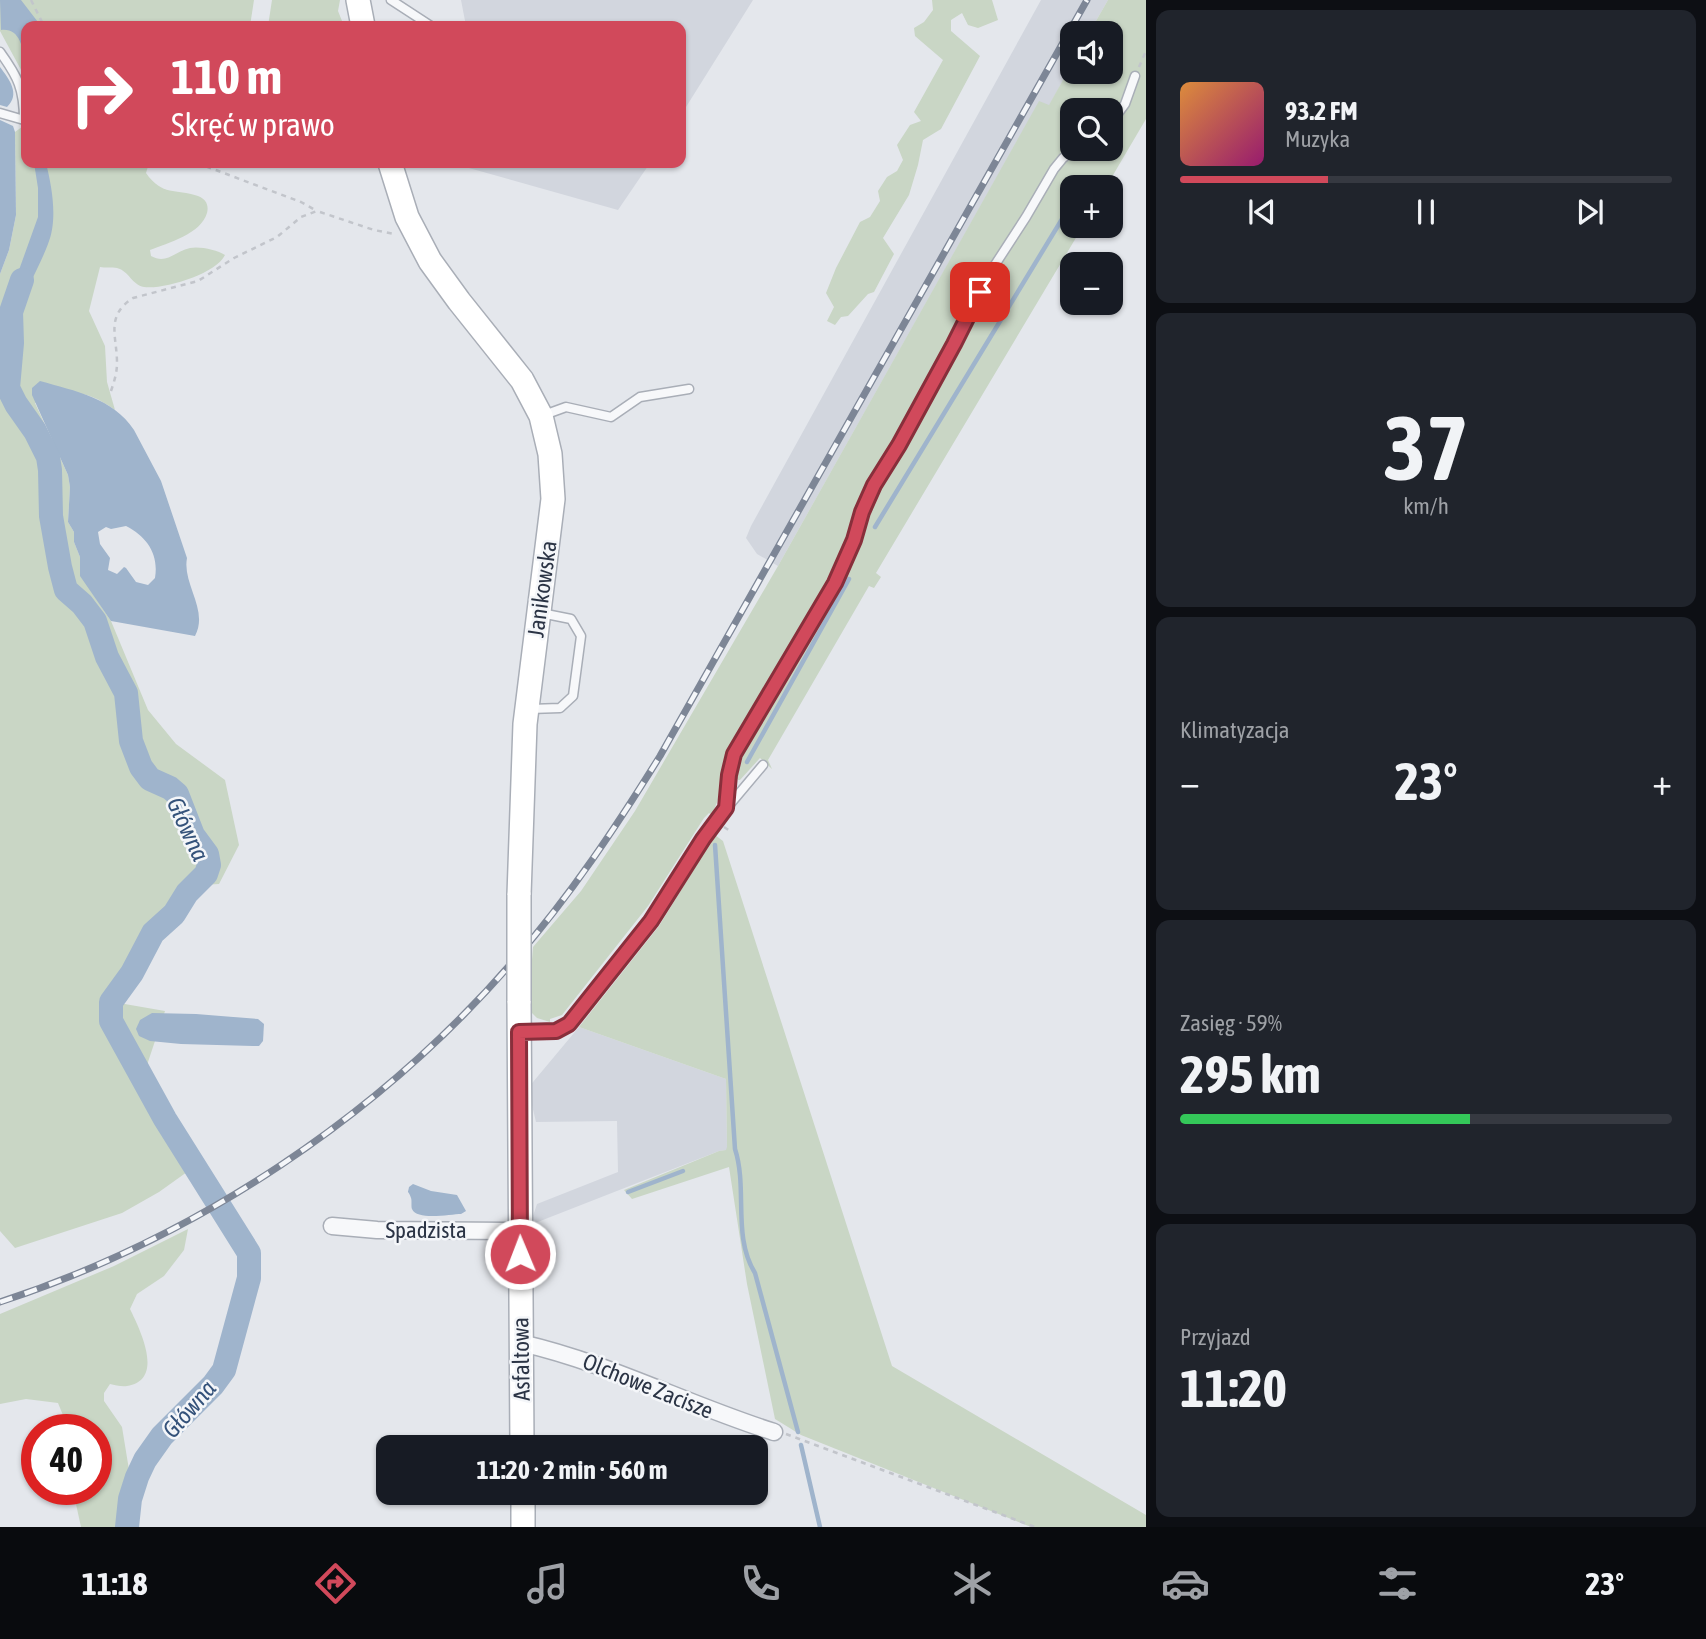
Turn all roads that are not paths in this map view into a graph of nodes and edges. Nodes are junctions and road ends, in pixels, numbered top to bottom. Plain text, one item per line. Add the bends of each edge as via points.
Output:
1 (358, 0) edge
2 (391, 0) edge
3 (361, 21) edge
4 (423, 21) edge
5 (0, 52) edge
6 (1135, 76) road end
7 (21, 86) edge
8 (1123, 107) edge
9 (0, 113) edge
10 (21, 119) edge
11 (1061, 161) edge
12 (392, 168) edge
13 (689, 389) dead end
14 (541, 416) junction
15 (538, 613) junction
16 (527, 709) junction
17 (764, 765) dead end
18 (726, 808) junction
19 (519, 1032) junction
20 (519, 1061) joint
21 (332, 1226) dead end
22 (520, 1231) junction
23 (521, 1343) junction
24 (774, 1432) road end
25 (522, 1435) edge
26 (523, 1505) edge
27 (523, 1527) edge

1 - 3 street
2 - 4 lane
5 - 7 lane
6 - 8 lane
9 - 10 lane
11 - 18 lane via 1000,256 874,485 835,583 734,754
12 - 14 street, Janikowska via 418,238 446,283 522,380
13 - 14 lane via 640,397 611,417 566,407
14 - 15 street, Janikowska via 553,499
15 - 16 street, Janikowska
15 - 16 lane via 571,619 581,636 573,696 560,708
16 - 19 street, Janikowska, bridge
17 - 18 lane
18 - 19 lane via 651,921 569,1024 556,1031
19 - 20 street, Janikowska
20 - 22 street, Asfaltowa
21 - 22 street, Spadzista
22 - 23 street, Asfaltowa
23 - 24 street, Olchowe Zacisze via 600,1365
23 - 25 street, Asfaltowa
26 - 27 street

